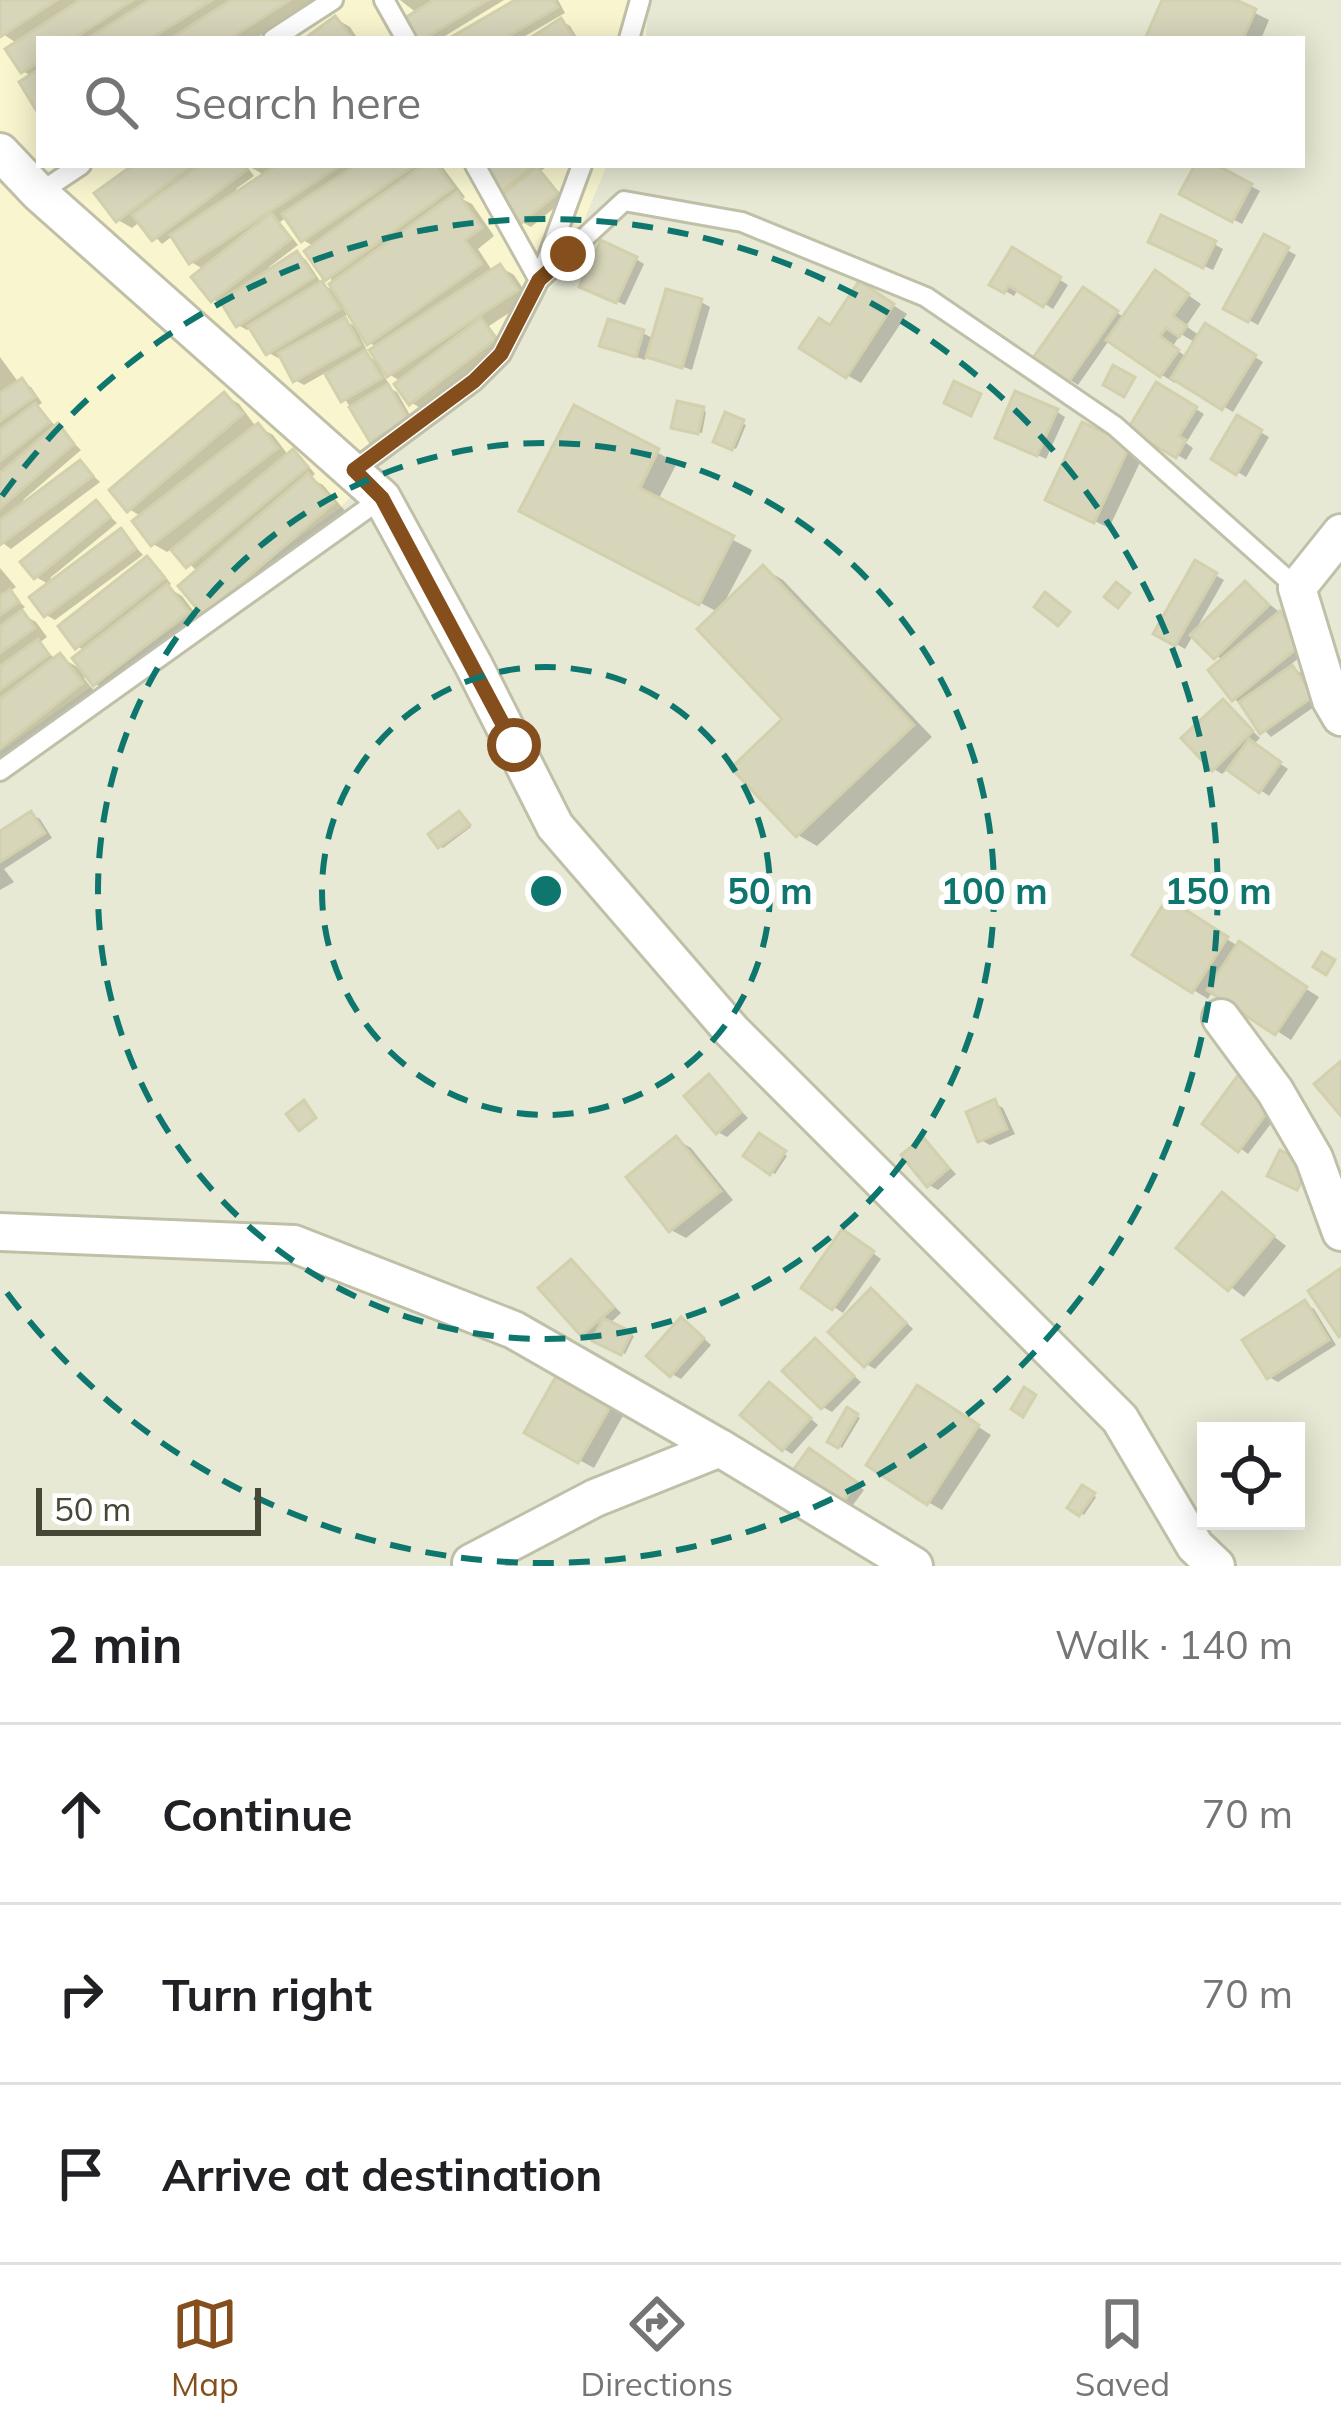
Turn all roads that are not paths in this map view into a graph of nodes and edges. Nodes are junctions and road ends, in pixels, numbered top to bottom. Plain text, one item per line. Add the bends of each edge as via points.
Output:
1 (333, 0) edge
2 (384, 0) edge
3 (640, 0) edge
4 (279, 36) edge
5 (404, 36) edge
6 (630, 36) edge
7 (0, 152) edge
8 (76, 168) edge
9 (478, 168) edge
10 (581, 168) edge
11 (39, 193) junction
12 (539, 280) junction
13 (354, 470) junction
14 (382, 498) junction
15 (1341, 533) edge
16 (1297, 588) junction
17 (1341, 717) edge
18 (0, 771) edge
19 (1221, 1018) dead end
20 (0, 1232) edge
21 (1341, 1232) edge
22 (720, 1448) junction
23 (471, 1563) dead end
24 (914, 1566) edge
25 (1216, 1566) edge

1 - 4 lane
2 - 5 lane
3 - 6 lane
7 - 11 street
8 - 11 lane
9 - 12 lane
10 - 12 lane
11 - 13 street
12 - 13 lane via 501,354
12 - 16 lane via 624,201 742,222 926,297 1115,426
13 - 14 street
14 - 18 lane
14 - 25 street via 555,826 732,1031 1120,1419 1195,1546
15 - 16 street
16 - 17 street
19 - 21 street via 1314,1158
20 - 22 street via 294,1244 514,1330
22 - 23 street via 596,1498
22 - 24 street

